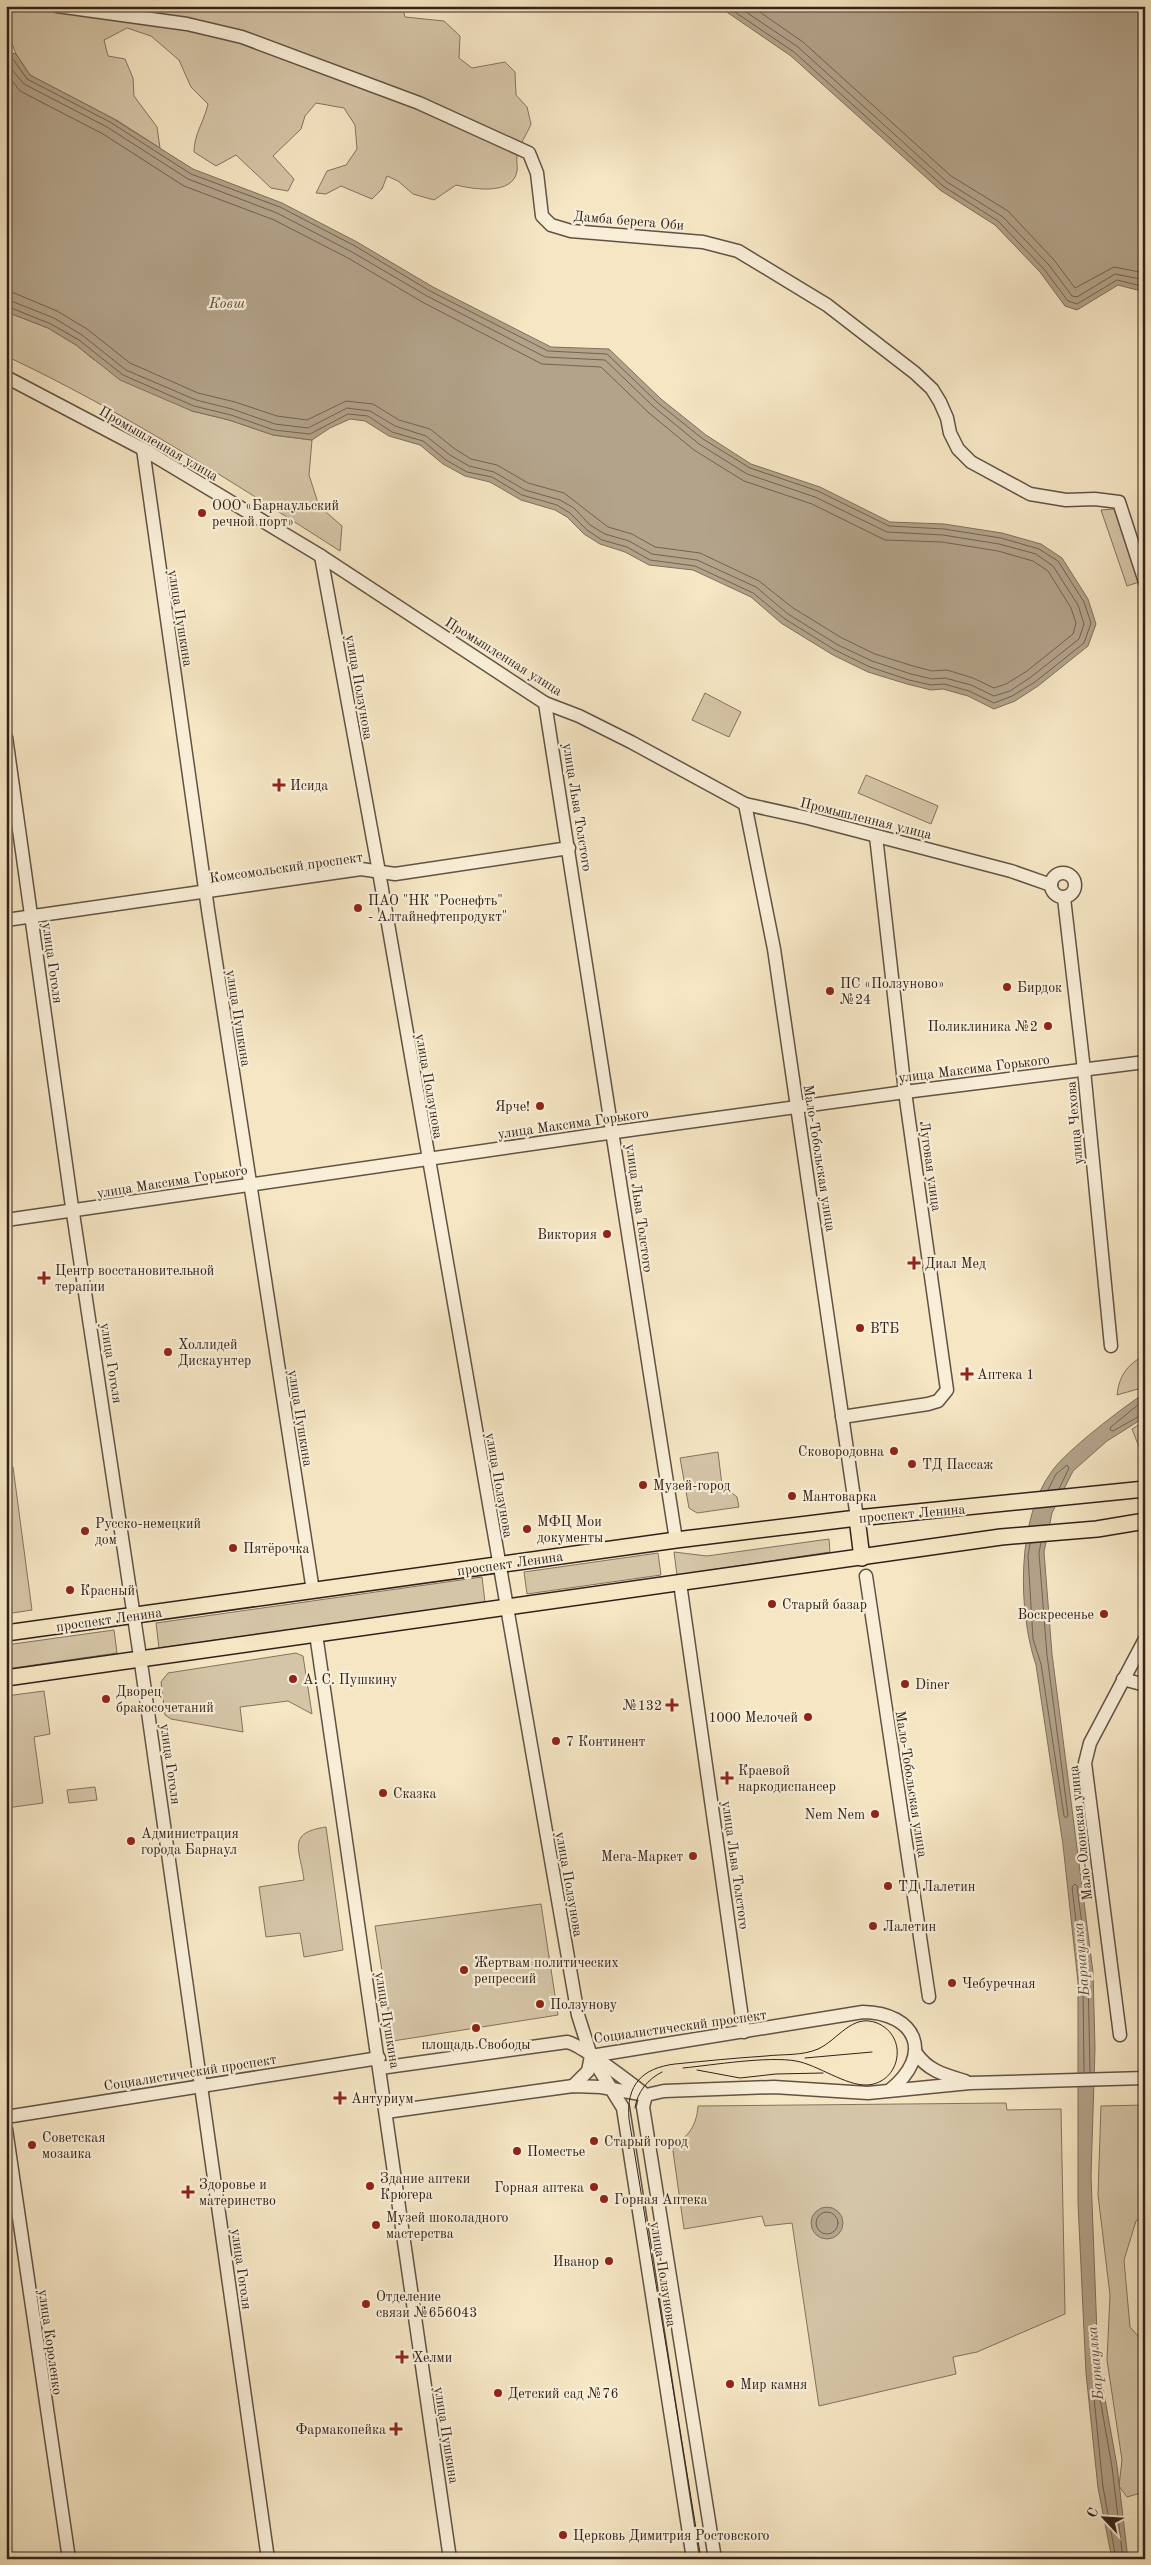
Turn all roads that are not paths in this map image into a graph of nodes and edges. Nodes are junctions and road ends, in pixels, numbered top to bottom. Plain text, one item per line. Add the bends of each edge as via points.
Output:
1 (57, 6) edge
2 (6, 377) edge
3 (143, 449) junction
4 (321, 556) junction
5 (1145, 582) edge
6 (545, 702) junction
7 (6, 737) edge
8 (745, 804) junction
9 (876, 836) junction
10 (569, 848) junction
11 (379, 872) junction
12 (1051, 885) junction
13 (206, 893) junction
14 (1064, 898) junction
15 (32, 916) junction
16 (6, 920) edge
17 (1145, 1062) edge
18 (1084, 1070) junction
19 (905, 1092) junction
20 (797, 1107) junction
21 (614, 1132) junction
22 (427, 1159) junction
23 (249, 1185) junction
24 (73, 1212) junction
25 (6, 1220) edge
26 (1111, 1346) dead end
27 (842, 1417) junction
28 (1145, 1489) edge
29 (857, 1518) junction
30 (1145, 1521) edge
31 (676, 1540) junction
32 (862, 1558) junction
33 (500, 1565) junction
34 (866, 1576) dead end
35 (680, 1583) junction
36 (313, 1591) junction
37 (507, 1607) junction
38 (134, 1615) junction
39 (6, 1634) edge
40 (316, 1634) junction
41 (1145, 1640) edge
42 (141, 1658) junction
43 (6, 1678) edge
44 (1123, 1679) junction
45 (1145, 1685) edge
46 (929, 1997) dead end
47 (744, 2032) junction
48 (1120, 2035) dead end
49 (916, 2053) junction
50 (590, 2056) junction
51 (380, 2063) junction
52 (1145, 2078) edge
53 (970, 2083) junction
54 (201, 2085) junction
55 (573, 2086) junction
56 (611, 2089) junction
57 (890, 2090) junction
58 (649, 2098) junction
59 (386, 2112) junction
60 (6, 2116) edge
61 (6, 2128) edge
62 (69, 2559) edge
63 (268, 2559) edge
64 (450, 2559) edge
65 (693, 2559) edge
66 (715, 2559) edge

1 - 5 street, Дамба берега Оби via 187,24 242,37 419,103 529,153 537,173 542,216 551,225 571,231 703,242 738,251 827,305 915,373 932,389 958,449 971,462 1030,494 1120,502
2 - 3 street, Промышленная улица
3 - 4 street, Промышленная улица
3 - 13 street, улица Пушкина
4 - 6 street, Промышленная улица
4 - 11 street, улица Ползунова
6 - 8 street, Промышленная улица via 631,742
6 - 10 street, улица Льва Толстого
7 - 15 street, улица Гоголя
8 - 9 street, Промышленная улица
8 - 20 street, Мало-Тобольская улица via 774,949
9 - 12 street, Промышленная улица via 1012,870
9 - 19 street, Луговая улица
10 - 11 street, Комсомольский проспект via 395,874
10 - 21 street, улица Льва Толстого
11 - 13 street, Комсомольский проспект via 361,869
11 - 22 street, улица Ползунова
12 - 14 street via 1054,893
12 - 14 street via 1059,874 1072,876 1075,888
13 - 15 street, Комсомольский проспект
13 - 23 street, улица Пушкина
14 - 18 street, улица Чехова
15 - 16 street, Комсомольский проспект
15 - 24 street, улица Гоголя
17 - 18 street, улица Максима Горького
18 - 19 street, улица Максима Горького
18 - 26 street, улица Чехова
19 - 20 street, улица Максима Горького
19 - 27 street, Луговая улица via 947,1390 938,1401 928,1404
20 - 21 street, улица Максима Горького
20 - 27 street, Мало-Тобольская улица
21 - 22 street, улица Максима Горького
21 - 31 street, улица Льва Толстого
22 - 23 street, улица Максима Горького
22 - 33 street, улица Ползунова
23 - 24 street, улица Максима Горького
23 - 36 street, улица Пушкина
24 - 25 street, улица Максима Горького
24 - 38 street, улица Гоголя
27 - 29 street, Мало-Тобольская улица
28 - 29 main road, проспект Ленина
29 - 31 main road, проспект Ленина
29 - 32 main road
30 - 32 main road via 1097,1529 1001,1537
31 - 33 main road, проспект Ленина
32 - 35 main road
33 - 36 main road, проспект Ленина
33 - 37 street, улица Ползунова
34 - 46 street, Мало-Тобольская улица
35 - 37 main road
35 - 47 street, улица Льва Толстого
36 - 38 main road, проспект Ленина
37 - 40 main road
37 - 50 street, улица Ползунова via 578,2015
38 - 39 main road, проспект Ленина
38 - 42 street, улица Гоголя
40 - 42 main road
40 - 51 street, улица Пушкина
41 - 44 street, Мало-Олонская улица
42 - 43 main road
42 - 54 street, улица Гоголя
44 - 45 street
44 - 48 street, Мало-Олонская улица via 1090,1743 1085,1763
47 - 49 street, Социалистический проспект via 863,2012 881,2012 897,2019 908,2029
47 - 50 street, Социалистический проспект
49 - 53 street via 933,2070
49 - 57 street via 913,2067 905,2079
50 - 51 street, Социалистический проспект via 583,2048 567,2042
50 - 55 street via 588,2072
50 - 56 street, улица Ползунова
50 - 58 street
51 - 54 street, Социалистический проспект
51 - 59 street, улица Пушкина
52 - 53 street
53 - 57 street
54 - 60 street, Социалистический проспект
54 - 63 street, улица Гоголя
55 - 56 street
55 - 59 street
56 - 58 street
56 - 65 street, улица Ползунова via 623,2108
57 - 58 street via 850,2092 774,2087
58 - 66 street, улица Ползунова
59 - 64 street, улица Пушкина
61 - 62 street, улица Короленко

